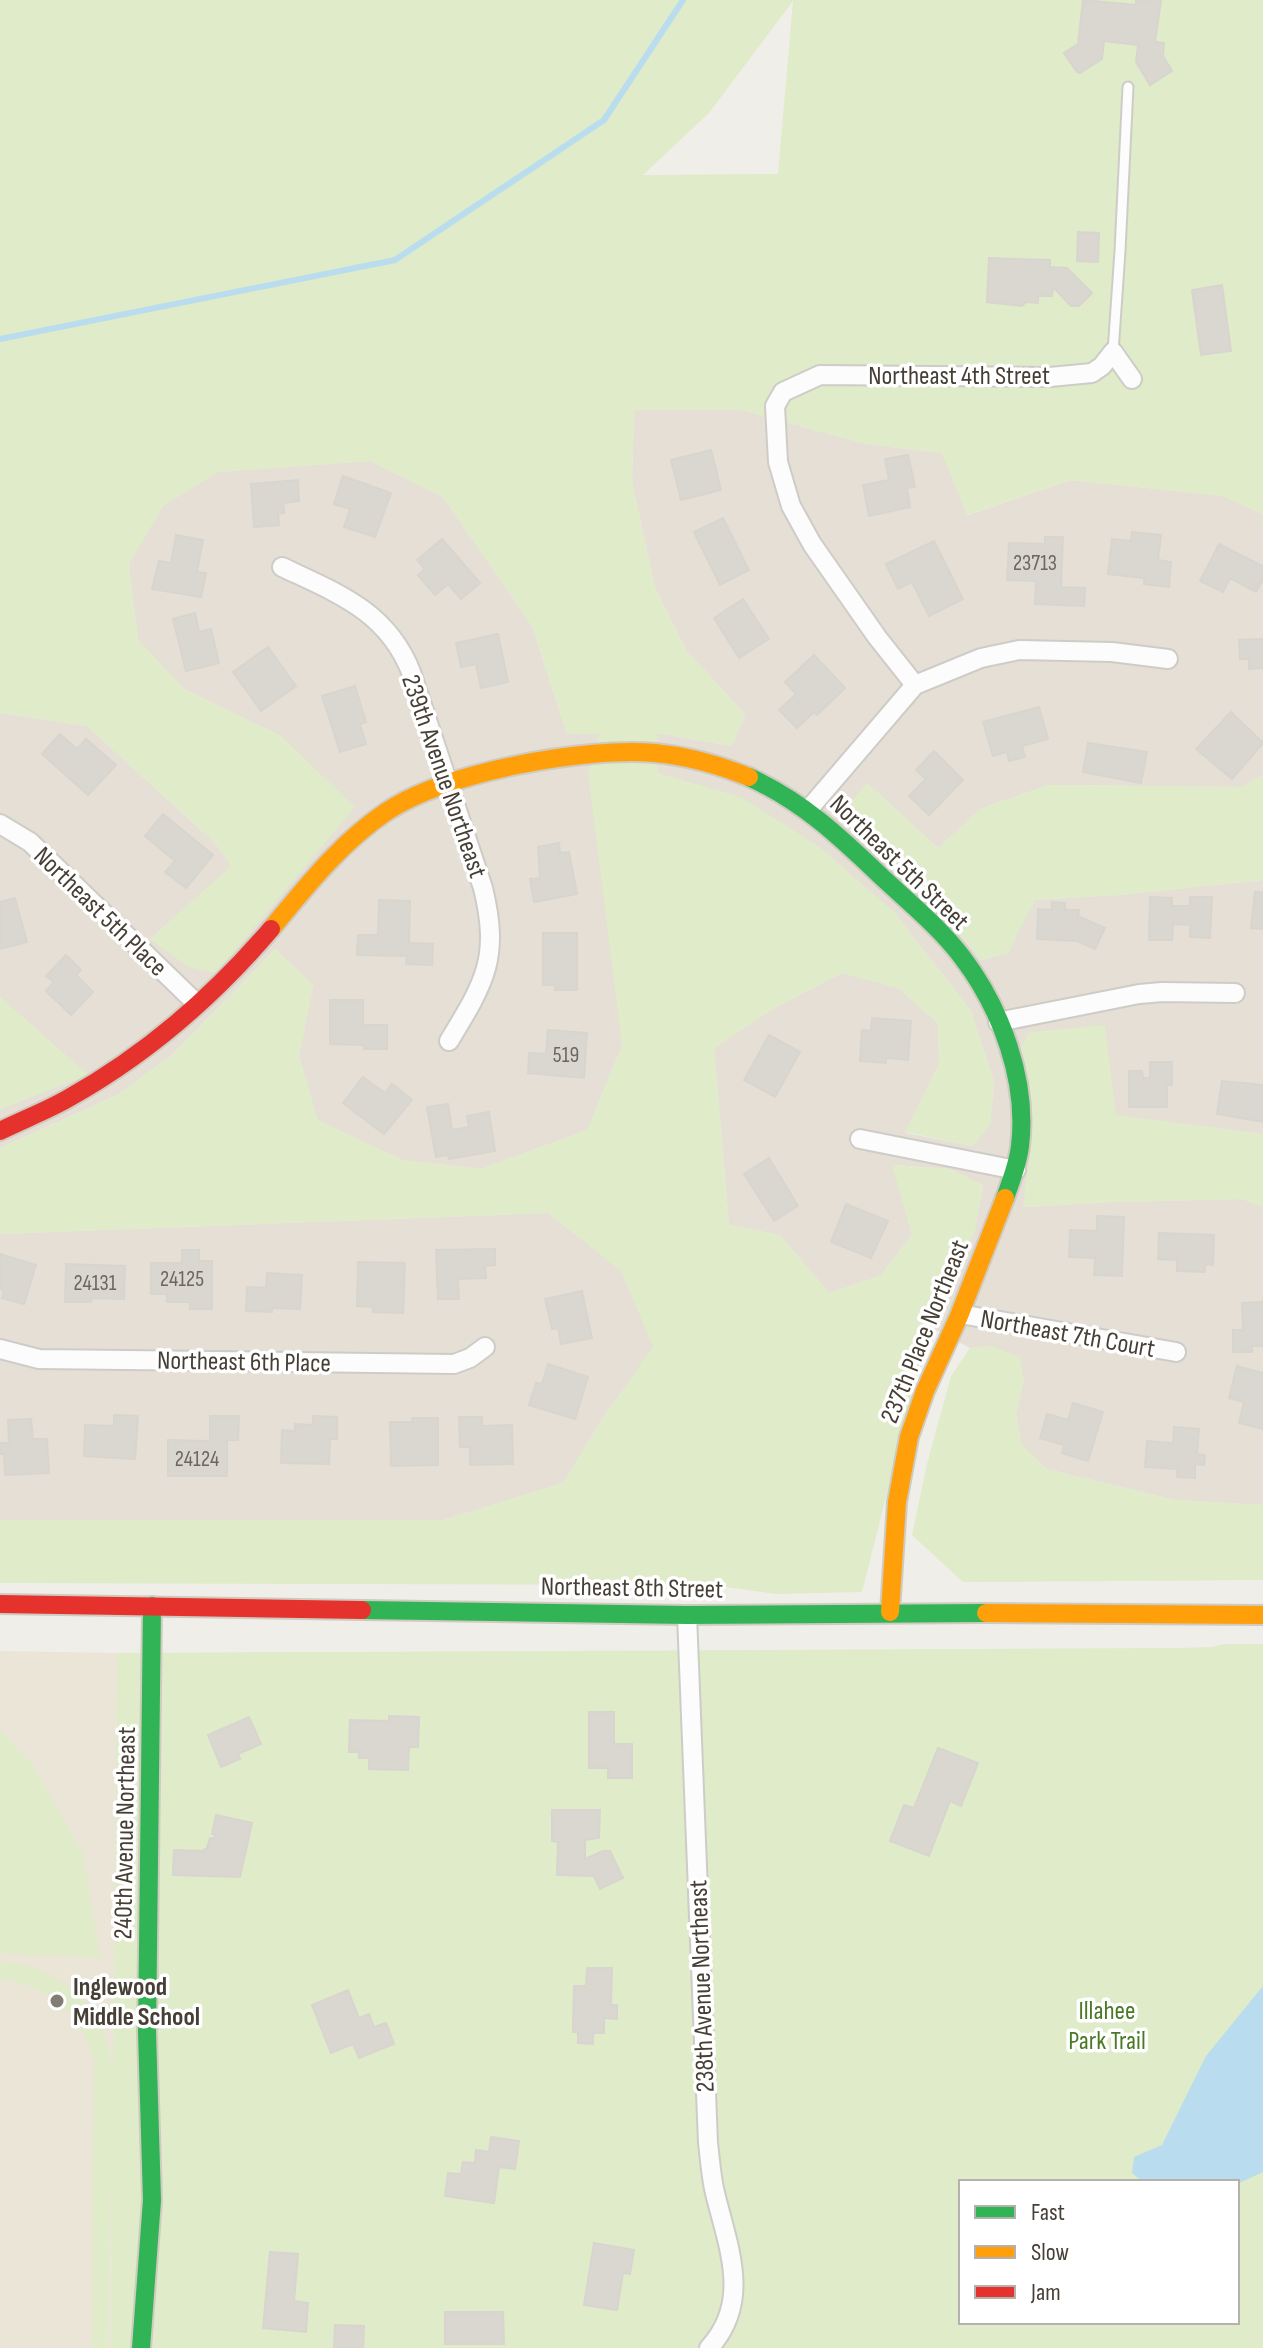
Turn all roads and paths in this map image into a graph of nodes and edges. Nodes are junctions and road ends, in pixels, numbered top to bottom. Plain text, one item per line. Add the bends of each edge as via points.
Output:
1 (1128, 87) dead end
2 (1113, 352) junction
3 (1132, 379) dead end
4 (282, 567) dead end
5 (1168, 659) dead end
6 (915, 685) junction
7 (446, 781) junction
8 (808, 810) junction
9 (0, 824) edge
10 (1235, 993) dead end
11 (197, 1004) junction
12 (998, 1022) junction
13 (449, 1041) dead end
14 (0, 1131) edge
15 (860, 1139) dead end
16 (1016, 1170) junction
17 (960, 1314) junction
18 (485, 1347) dead end
19 (0, 1349) edge
20 (1176, 1352) dead end
21 (0, 1604) edge
22 (152, 1606) junction
23 (890, 1612) junction
24 (687, 1615) junction
25 (1263, 1615) edge
26 (141, 2348) edge
27 (709, 2348) edge

1 - 2 lane
2 - 3 street
2 - 6 street, Northeast 4th Street via 1092,373 820,375 783,392 775,406 778,462 791,506 812,544
4 - 7 street, 239th Avenue Northeast via 334,592 388,630 407,662
5 - 6 street via 1019,650 981,658
6 - 8 street
7 - 8 street, Northeast 5th Street via 580,756 672,755 757,781
7 - 11 street, Northeast 5th Street via 410,796 353,838
7 - 13 street, 239th Avenue Northeast via 483,888 492,941 477,994
8 - 12 street, Northeast 5th Street via 962,956
9 - 11 street, Northeast 5th Place via 30,842
10 - 12 street via 1139,994
11 - 14 street, Northeast 5th Street via 123,1065
12 - 16 street, Northeast 5th Street via 1021,1110
15 - 16 street
16 - 17 street, 237th Place Northeast
17 - 20 street, Northeast 7th Court
17 - 23 street, 237th Place Northeast via 909,1436
18 - 19 street, Northeast 6th Place via 454,1364 39,1359
21 - 22 street, Northeast 8th Street
22 - 24 street, Northeast 8th Street
22 - 26 street, 240th Avenue Northeast via 147,2032 152,2200
23 - 24 street, Northeast 8th Street
23 - 25 street, Northeast 8th Street
24 - 27 street, 238th Avenue Northeast via 708,2143 734,2275 732,2309

